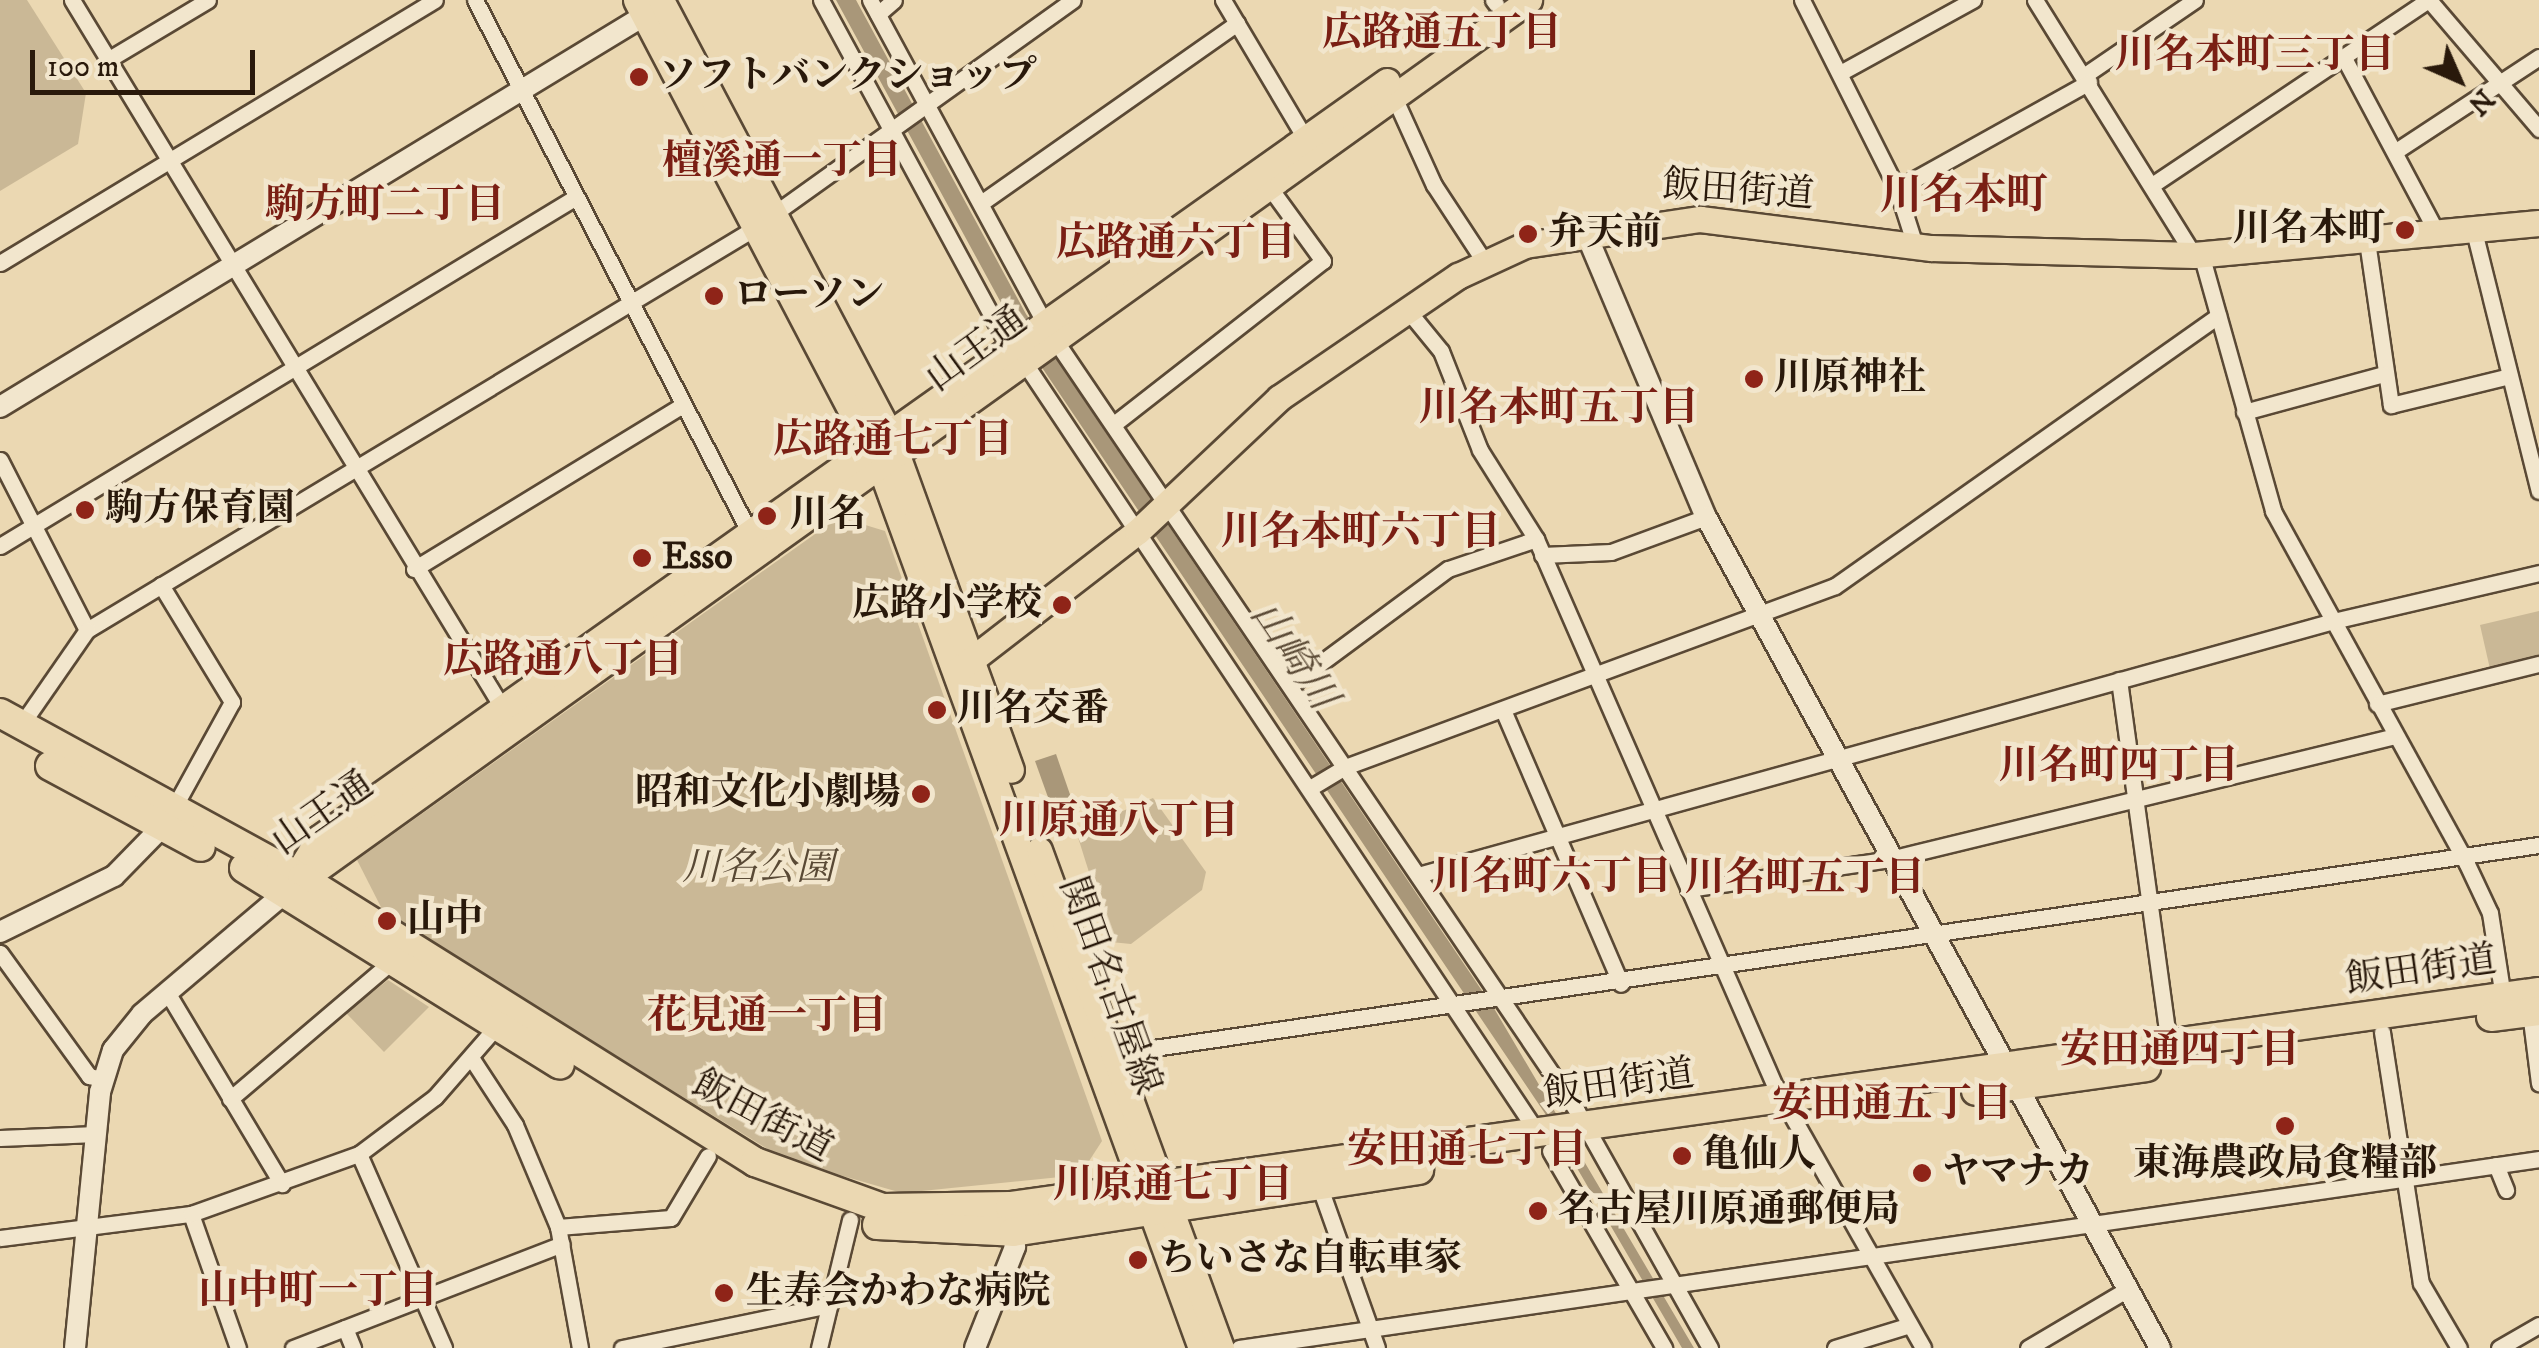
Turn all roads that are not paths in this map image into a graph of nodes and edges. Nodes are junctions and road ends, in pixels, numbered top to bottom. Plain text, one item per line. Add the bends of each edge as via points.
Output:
1 (72, 0) edge
2 (208, 0) edge
3 (435, 0) edge
4 (475, 0) edge
5 (821, 0) edge
6 (894, 0) edge
7 (1073, 0) edge
8 (1224, 0) edge
9 (1529, 0) edge
10 (1802, 0) edge
11 (1973, 0) edge
12 (2036, 0) edge
13 (2196, 0) edge
14 (2428, 0) edge
15 (1496, 1) edge
16 (655, 4) edge
17 (874, 7) edge
18 (1237, 23) junction
19 (2539, 57) edge
20 (111, 58) junction
21 (2344, 58) junction
22 (1840, 73) junction
23 (2087, 78) junction
24 (2504, 87) junction
25 (522, 92) junction
26 (1394, 97) junction
27 (929, 108) junction
28 (2539, 129) edge
29 (896, 133) junction
30 (1310, 147) junction
31 (2396, 151) junction
32 (171, 158) junction
33 (2152, 185) junction
34 (1270, 188) junction
35 (1897, 188) junction
36 (576, 197) junction
37 (981, 203) junction
38 (763, 222) junction
39 (2539, 224) edge
40 (1586, 231) junction
41 (2474, 232) junction
42 (2438, 235) junction
43 (2367, 242) junction
44 (1914, 246) junction
45 (2198, 255) junction
46 (1484, 260) junction
47 (0, 263) edge
48 (237, 268) junction
49 (630, 302) junction
50 (1409, 312) junction
51 (2218, 316) junction
52 (1049, 333) junction
53 (1019, 354) junction
54 (296, 368) junction
55 (2384, 374) junction
56 (2510, 376) junction
57 (683, 405) junction
58 (0, 407) edge
59 (2244, 412) junction
60 (1114, 424) junction
61 (884, 450) junction
62 (0, 460) edge
63 (355, 466) junction
64 (2539, 491) edge
65 (1164, 503) junction
66 (1706, 517) junction
67 (32, 526) junction
68 (1139, 529) junction
69 (751, 535) junction
70 (1536, 539) junction
71 (0, 546) edge
72 (1542, 555) junction
73 (414, 569) junction
74 (2539, 573) edge
75 (161, 584) junction
76 (1765, 616) junction
77 (2332, 621) junction
78 (87, 630) junction
79 (2539, 664) edge
80 (965, 666) junction
81 (1593, 679) junction
82 (2118, 680) junction
83 (1291, 685) junction
84 (2377, 704) junction
85 (503, 709) junction
86 (1502, 710) junction
87 (7, 724) edge
88 (2395, 736) junction
89 (1837, 758) junction
90 (1345, 767) junction
91 (1310, 788) junction
92 (2136, 806) junction
93 (1652, 809) junction
94 (167, 819) junction
95 (1558, 834) junction
96 (2539, 845) edge
97 (1890, 859) junction
98 (2466, 862) junction
99 (1418, 874) junction
100 (293, 881) junction
101 (1688, 889) junction
102 (2149, 904) junction
103 (0, 932) edge
104 (1932, 937) junction
105 (0, 953) edge
106 (392, 962) junction
107 (1720, 967) junction
108 (1621, 984) junction
109 (167, 992) junction
110 (2503, 997) junction
111 (1501, 1000) junction
112 (2536, 1005) edge
113 (1458, 1007) junction
114 (497, 1026) junction
115 (2382, 1032) junction
116 (2170, 1044) junction
117 (1112, 1054) junction
118 (472, 1059) junction
119 (2006, 1077) junction
120 (102, 1078) junction
121 (2539, 1084) edge
122 (230, 1098) junction
123 (1786, 1108) junction
124 (96, 1134) junction
125 (1589, 1137) junction
126 (0, 1138) edge
127 (1548, 1142) junction
128 (359, 1154) junction
129 (708, 1156) junction
130 (2539, 1159) edge
131 (2496, 1165) junction
132 (2405, 1178) junction
133 (282, 1184) junction
134 (1320, 1185) junction
135 (2506, 1190) dead end
136 (1156, 1197) junction
137 (191, 1214) junction
138 (1012, 1219) junction
139 (850, 1220) junction
140 (2090, 1224) junction
141 (92, 1227) junction
142 (560, 1236) junction
143 (0, 1238) edge
144 (1870, 1256) junction
145 (1674, 1284) junction
146 (2126, 1290) junction
147 (1632, 1291) junction
148 (424, 1297) junction
149 (830, 1306) junction
150 (1910, 1325) junction
151 (2539, 1325) edge
152 (345, 1328) junction
153 (1370, 1329) junction
154 (76, 1348) edge
155 (238, 1348) edge
156 (292, 1348) edge
157 (353, 1348) edge
158 (444, 1348) edge
159 (580, 1348) edge
160 (622, 1348) edge
161 (819, 1348) edge
162 (975, 1348) edge
163 (1202, 1348) edge
164 (1221, 1348) edge
165 (1238, 1348) edge
166 (1377, 1348) edge
167 (1664, 1348) edge
168 (1710, 1348) edge
169 (1835, 1348) edge
170 (1923, 1348) edge
171 (2028, 1348) edge
172 (2160, 1348) edge
173 (2459, 1348) edge
174 (2499, 1348) edge

1 - 20 street
2 - 20 street
3 - 32 street
4 - 25 street
5 - 29 street
6 - 17 street
7 - 27 street
8 - 18 street
9 - 26 main road, 山王通
10 - 22 street
11 - 22 street
12 - 23 street
13 - 23 street
14 - 21 street
14 - 24 street
15 - 30 main road, 山王通
16 - 25 street
16 - 38 main road, 関田名古屋線
17 - 27 street
18 - 30 street
18 - 37 street
19 - 24 street
20 - 32 street
21 - 31 street
21 - 33 street
22 - 35 street
23 - 33 street
23 - 35 street
24 - 28 street
24 - 31 street
25 - 36 street
25 - 48 street
26 - 30 main road, 山王通
26 - 46 street via 1434,185
27 - 29 street
27 - 37 street
29 - 38 street
29 - 53 street
30 - 34 main road, 山王通
30 - 52 main road, 山王通
31 - 42 street
32 - 47 street
32 - 48 street
33 - 45 street
34 - 52 main road, 山王通
34 - 60 street via 1323,261
35 - 44 street
36 - 49 street
36 - 54 street
37 - 52 street
38 - 49 street
38 - 61 main road, 関田名古屋線
39 - 41 main road, 飯田街道
40 - 44 main road, 飯田街道 via 1700,219
40 - 46 main road, 飯田街道
40 - 66 street
41 - 42 main road, 飯田街道
41 - 56 street
42 - 43 main road, 飯田街道
43 - 45 main road, 飯田街道
43 - 55 street
44 - 45 main road, 飯田街道
45 - 51 street
46 - 50 main road, 飯田街道
48 - 54 street
48 - 58 street
49 - 57 street
49 - 63 street
50 - 65 main road, 飯田街道 via 1278,398
50 - 70 street via 1441,351 1480,450
51 - 59 street
51 - 76 street via 1835,586
52 - 53 main road, 山王通
52 - 60 street
53 - 61 main road, 山王通
53 - 68 street
54 - 63 street
54 - 67 street
55 - 56 street via 2392,405
55 - 59 street
56 - 64 street
57 - 69 street
57 - 73 street
59 - 77 street via 2272,511
60 - 65 street
61 - 69 main road, 山王通
61 - 80 main road, 関田名古屋線
61 - 100 main road, 山王通
62 - 67 street
63 - 73 street
63 - 75 street
65 - 68 main road, 飯田街道
65 - 83 street
66 - 72 street via 1610,552
66 - 76 street
67 - 71 street
67 - 78 street
68 - 80 main road, 飯田街道
68 - 91 street
69 - 85 main road, 山王通
70 - 72 street
70 - 83 street via 1448,569
72 - 81 street
73 - 85 street
74 - 77 street
75 - 78 street
75 - 94 street via 232,702
76 - 81 street
76 - 89 street
77 - 82 street
77 - 84 street
78 - 87 street
79 - 84 street
80 - 117 main road, 関田名古屋線
80 - 136 main road, 関田名古屋線
81 - 86 street
81 - 93 street
82 - 89 street
82 - 92 street
83 - 90 street
84 - 88 street
85 - 100 main road, 山王通 via 319,838
86 - 90 street
86 - 95 street
87 - 94 highway, 飯田街道
88 - 92 street
88 - 98 street
89 - 93 street
89 - 97 street
90 - 91 street
90 - 99 street
91 - 113 street
92 - 97 street
92 - 102 street
93 - 95 street
93 - 101 street
94 - 100 highway, 飯田街道
94 - 103 street via 114,876
95 - 99 street
95 - 108 street
96 - 98 street
97 - 101 street
97 - 104 street
98 - 102 street
98 - 110 street via 2490,913
99 - 111 street
100 - 106 highway, 飯田街道
100 - 109 street
100 - 138 highway, 飯田街道 via 795,1183 883,1208
101 - 107 street
102 - 104 street
102 - 116 street
104 - 107 street
104 - 119 street
105 - 120 street via 89,1076
106 - 114 highway, 飯田街道
106 - 122 street
107 - 108 street
107 - 123 street
108 - 111 street
109 - 120 street via 120,1038
109 - 122 street
110 - 112 highway, 飯田街道
110 - 116 highway, 飯田街道
111 - 113 street
111 - 125 street
112 - 115 highway, 飯田街道
112 - 121 street
113 - 117 street
113 - 127 street
114 - 118 street
114 - 129 highway, 飯田街道
115 - 119 highway, 飯田街道
115 - 132 street
116 - 119 highway, 飯田街道
117 - 136 main road, 関田名古屋線
118 - 128 street
118 - 142 street via 516,1125
119 - 123 highway, 飯田街道
119 - 140 street
120 - 124 street
122 - 133 street
123 - 125 highway, 飯田街道
123 - 144 street
124 - 126 street
124 - 141 street
125 - 127 highway, 飯田街道
125 - 145 street
127 - 134 highway, 飯田街道
127 - 136 highway, 飯田街道
127 - 147 street
128 - 133 street
128 - 148 street
129 - 139 highway, 飯田街道 via 787,1200
129 - 142 street via 670,1218
130 - 131 street
131 - 132 street
131 - 135 street
132 - 140 street
132 - 173 street via 2422,1283
133 - 137 street
134 - 136 highway, 飯田街道
134 - 153 street
136 - 138 highway, 飯田街道
136 - 163 main road, 関田名古屋線
136 - 164 main road, 関田名古屋線
137 - 141 street
137 - 155 street
138 - 139 highway, 飯田街道
138 - 162 street
139 - 149 street
140 - 144 street
140 - 146 street
141 - 143 street
141 - 154 street
142 - 148 street
142 - 159 street
144 - 145 street
144 - 150 street
145 - 147 street
145 - 168 street
146 - 171 street
146 - 172 street
147 - 153 street
147 - 167 street
148 - 152 street
148 - 158 street
149 - 160 street
149 - 161 street
150 - 169 street
150 - 170 street
151 - 174 street
152 - 156 street
152 - 157 street
153 - 165 street
153 - 166 street

